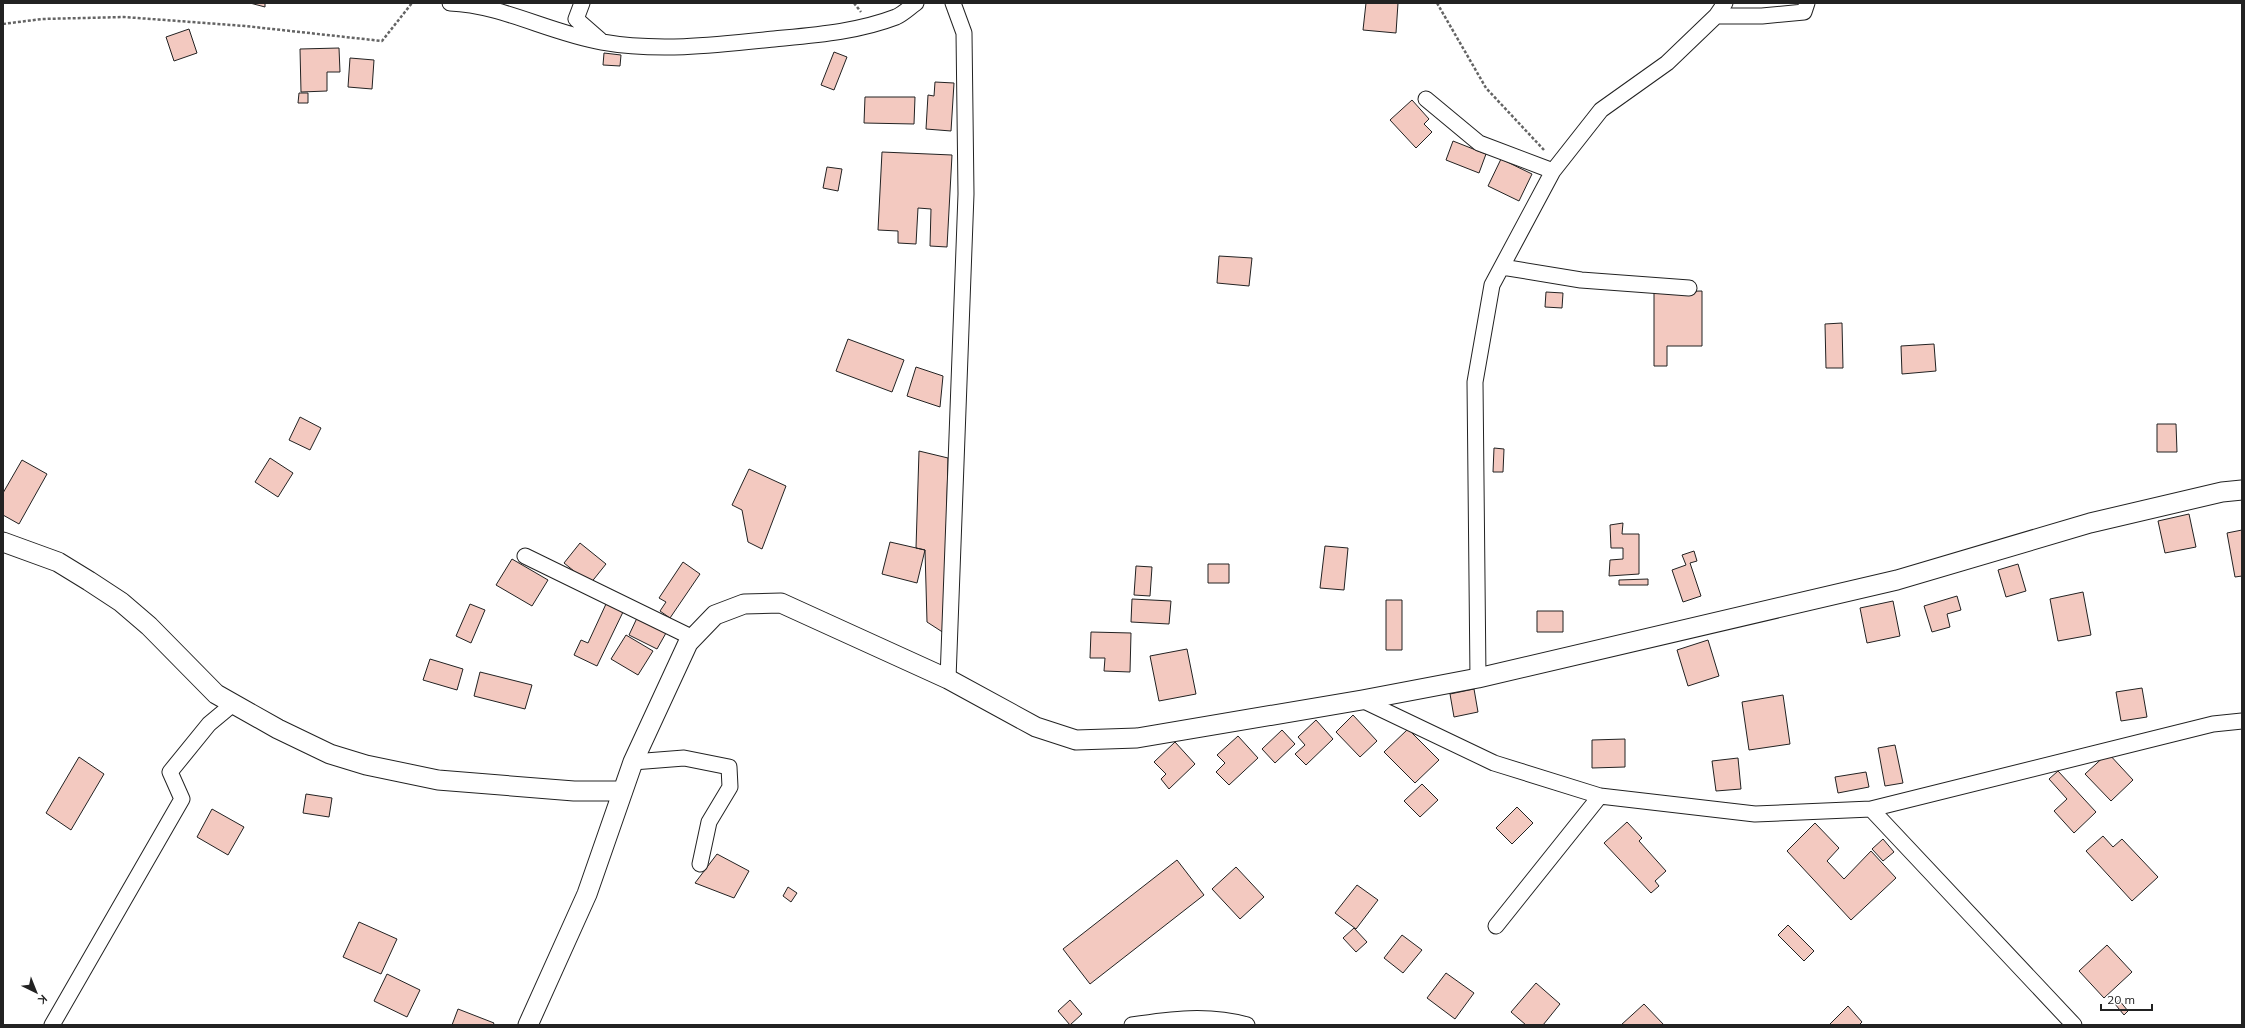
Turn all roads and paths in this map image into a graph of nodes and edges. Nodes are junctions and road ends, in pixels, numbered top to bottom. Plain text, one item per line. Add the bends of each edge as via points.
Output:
1 (412, 3) edge
2 (450, 3) edge
3 (582, 3) edge
4 (916, 3) edge
5 (953, 3) edge
6 (1437, 3) edge
7 (1725, 3) edge
8 (1806, 3) edge
9 (1716, 16) junction
10 (3, 24) edge
11 (603, 42) junction
12 (1426, 99) dead end
13 (1556, 167) junction
14 (1502, 267) junction
15 (1689, 288) dead end
16 (2242, 490) edge
17 (3, 542) edge
18 (525, 556) dead end
19 (693, 638) junction
20 (948, 678) junction
21 (1478, 678) junction
22 (1362, 700) junction
23 (233, 704) junction
24 (2242, 722) edge
25 (633, 762) junction
26 (623, 790) junction
27 (1600, 796) junction
28 (1871, 809) junction
29 (700, 864) dead end
30 (1496, 926) dead end
31 (52, 1025) edge
32 (528, 1025) edge
33 (1132, 1025) edge
34 (1247, 1025) edge
35 (2074, 1025) edge

1 - 10 path via 382,41 246,26 124,17 42,19
2 - 11 street via 511,15 562,33
3 - 11 street via 576,19
4 - 11 street via 897,16 835,33 735,44 648,48
5 - 20 street via 964,33 966,194
6 - 13 path via 1486,88
7 - 9 street
8 - 9 street via 1804,12 1762,16
9 - 13 street via 1667,63 1600,110
12 - 13 street via 1479,143
13 - 14 street
14 - 15 street via 1581,280
14 - 21 street via 1492,285 1475,382
16 - 21 street via 2222,492 2090,523 1897,580
17 - 23 street via 58,562 120,602 148,626 216,694
18 - 19 street
19 - 20 street via 715,615 744,604 781,603
19 - 25 street via 688,643
20 - 22 street via 1036,727 1076,740 1137,738
21 - 22 street
22 - 27 street via 1494,763
23 - 26 street via 330,754 366,765 438,780 574,791
23 - 31 street via 209,724 170,772 182,799
24 - 28 street via 2213,724
25 - 26 street
25 - 29 street via 684,758 730,767 730,786 709,822
26 - 32 street via 587,894
27 - 28 street via 1755,814
27 - 30 street
28 - 35 street
33 - 34 street via 1173,1018 1228,1019

